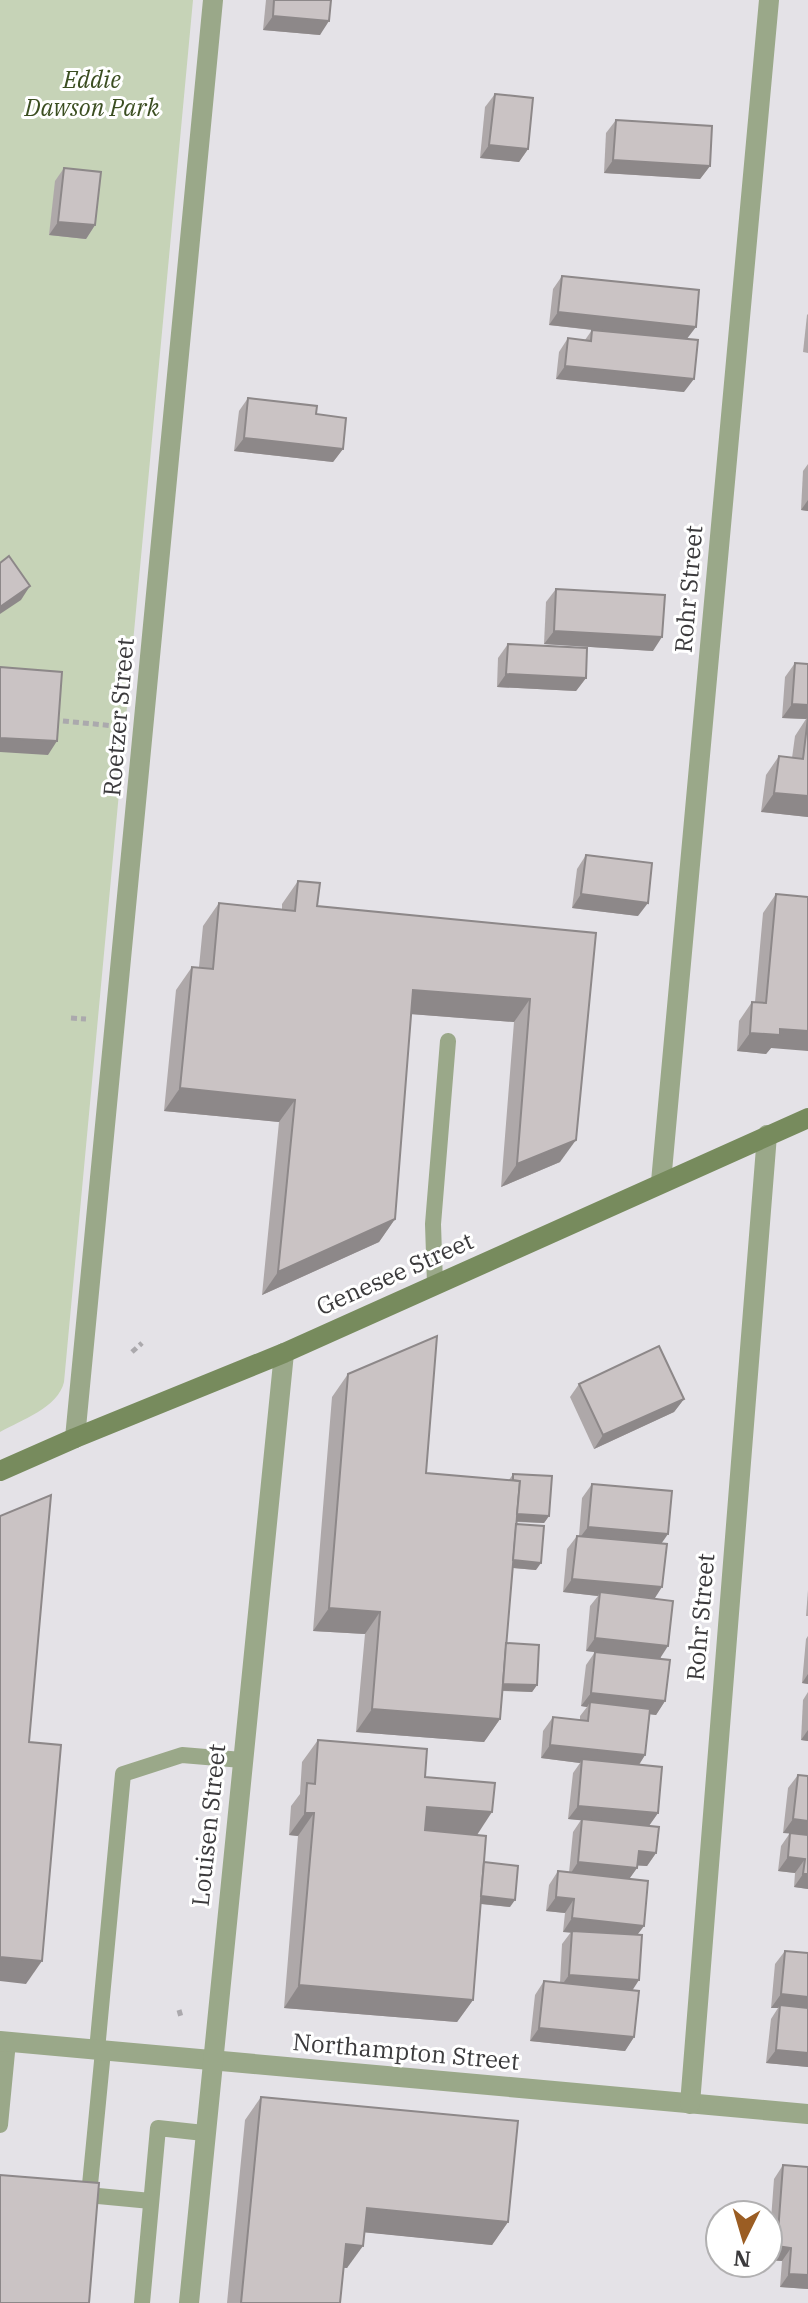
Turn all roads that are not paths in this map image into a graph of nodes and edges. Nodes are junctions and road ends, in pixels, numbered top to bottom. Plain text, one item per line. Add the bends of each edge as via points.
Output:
1 (213, 0) edge
2 (769, 0) edge
3 (448, 1041) dead end
4 (808, 1118) edge
5 (767, 1135) junction
6 (661, 1182) junction
7 (435, 1284) junction
8 (284, 1353) junction
9 (75, 1438) junction
10 (0, 1471) edge
11 (242, 1760) junction
12 (4, 2042) edge
13 (100, 2051) junction
14 (212, 2062) junction
15 (690, 2104) junction
16 (808, 2114) edge
17 (0, 2125) edge
18 (204, 2133) junction
19 (59, 2193) edge
20 (89, 2195) junction
21 (151, 2201) junction
22 (142, 2303) edge
23 (189, 2303) edge

1 - 9 street, Roetzer Street
2 - 6 street, Rohr Street
3 - 7 lane via 433,1224
4 - 5 main road, Genesee Street
5 - 6 main road, Genesee Street
5 - 15 street, Rohr Street
6 - 7 main road, Genesee Street
7 - 8 main road, Genesee Street
8 - 9 main road, Genesee Street
8 - 11 street, Louisen Street
9 - 10 main road, Genesee Street
11 - 13 lane via 182,1755 123,1774
11 - 14 street, Louisen Street
12 - 13 street, Northampton Street
12 - 17 lane
13 - 14 street, Northampton Street
13 - 20 lane
14 - 15 street, Northampton Street
14 - 18 street, Louisen Street
15 - 16 street, Northampton Street
18 - 21 lane via 158,2128
18 - 23 street, Louisen Street
19 - 20 lane
20 - 21 lane
21 - 22 lane

